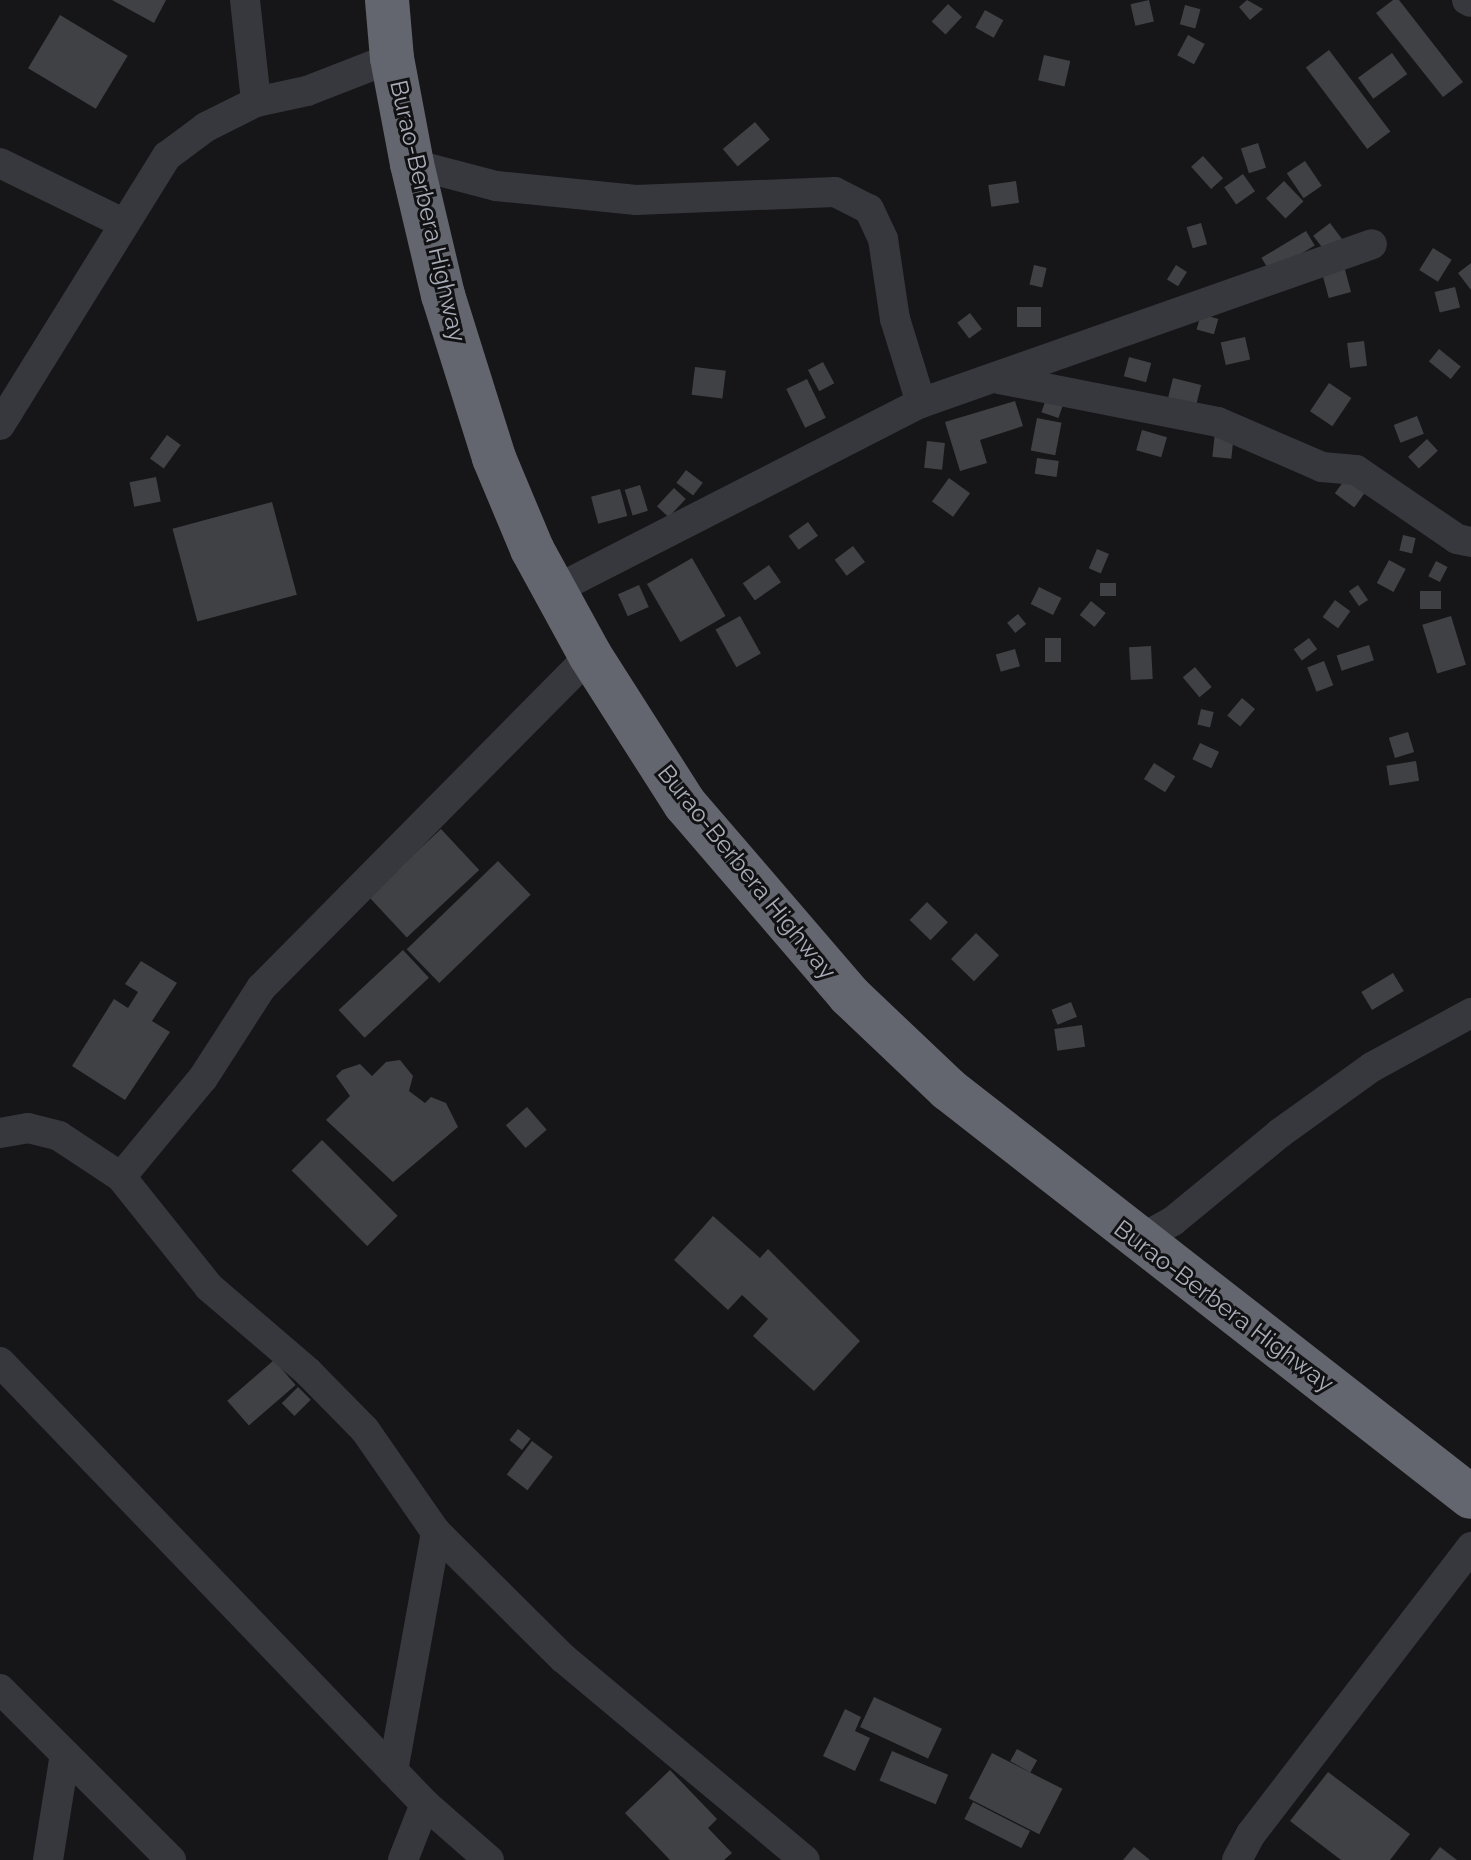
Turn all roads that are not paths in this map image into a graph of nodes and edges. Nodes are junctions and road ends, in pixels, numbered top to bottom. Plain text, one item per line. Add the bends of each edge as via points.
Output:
1 (245, 0) edge
2 (387, 0) edge
3 (392, 58) junction
4 (256, 102) junction
5 (0, 163) edge
6 (412, 164) junction
7 (121, 222) junction
8 (1372, 244) dead end
9 (993, 378) junction
10 (921, 403) junction
11 (0, 425) edge
12 (1471, 542) edge
13 (555, 590) junction
14 (590, 655) junction
15 (1471, 1013) edge
16 (0, 1133) edge
17 (121, 1177) junction
18 (1137, 1241) junction
19 (0, 1362) edge
20 (1471, 1497) edge
21 (436, 1532) junction
22 (1471, 1547) edge
23 (0, 1689) edge
24 (65, 1754) junction
25 (393, 1771) junction
26 (425, 1804) junction
27 (48, 1860) edge
28 (171, 1860) edge
29 (403, 1860) edge
30 (489, 1860) edge
31 (805, 1860) edge
32 (1237, 1860) edge

1 - 4 street
2 - 3 highway, Burao-Berbera Highway
3 - 4 street via 307,91
3 - 6 highway, Burao-Berbera Highway
4 - 7 street via 167,156
5 - 7 street
6 - 10 street via 496,186 636,200 835,192 869,209 883,239 895,319
6 - 13 highway, Burao-Berbera Highway via 443,295 494,458
7 - 11 street
8 - 9 street
9 - 10 street
9 - 12 street via 1063,387 1218,422 1322,467 1356,470 1457,539
10 - 13 street
13 - 14 highway, Burao-Berbera Highway
14 - 17 street via 261,988 203,1078
14 - 18 highway, Burao-Berbera Highway via 685,804 849,995 948,1089
15 - 18 street via 1372,1067 1280,1133 1173,1221
16 - 17 street via 28,1128 59,1136
17 - 21 street via 209,1287 308,1372 365,1430
18 - 20 highway, Burao-Berbera Highway
19 - 25 street
21 - 25 street
21 - 31 street via 563,1658
22 - 32 street via 1251,1834
23 - 24 street
24 - 27 street
24 - 28 street
25 - 26 street
26 - 29 street
26 - 30 street

